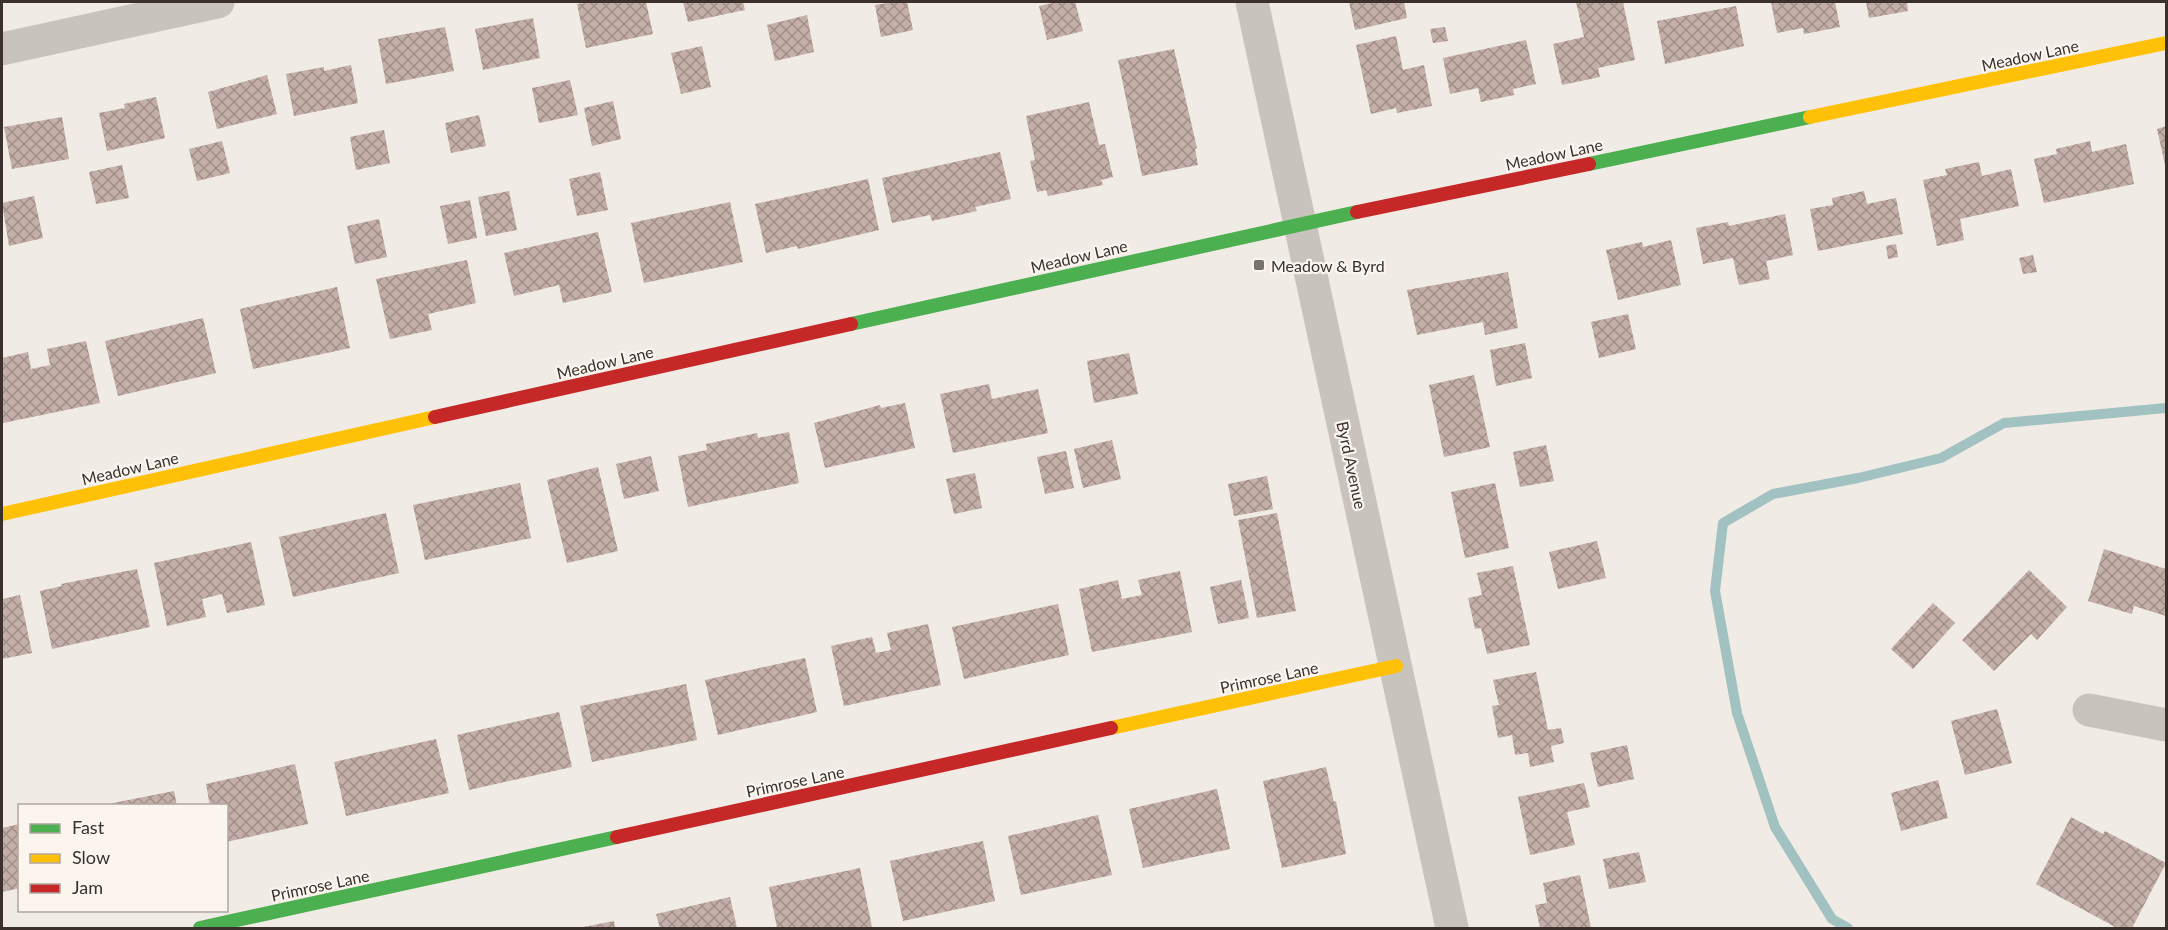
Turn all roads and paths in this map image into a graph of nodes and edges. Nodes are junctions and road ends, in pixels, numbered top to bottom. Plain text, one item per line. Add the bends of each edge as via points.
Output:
1 (218, 2) edge
2 (1252, 2) edge
3 (2166, 43) edge
4 (2, 49) edge
5 (1299, 224) junction
6 (2, 514) edge
7 (1396, 666) junction
8 (2089, 710) dead end
9 (2166, 725) edge
10 (200, 928) edge
11 (1452, 928) edge

1 - 4 street
2 - 5 street, Byrd Avenue
3 - 5 street, Meadow Lane
5 - 6 street, Meadow Lane
5 - 7 street, Byrd Avenue
7 - 10 street, Primrose Lane
7 - 11 street, Byrd Avenue
8 - 9 street

